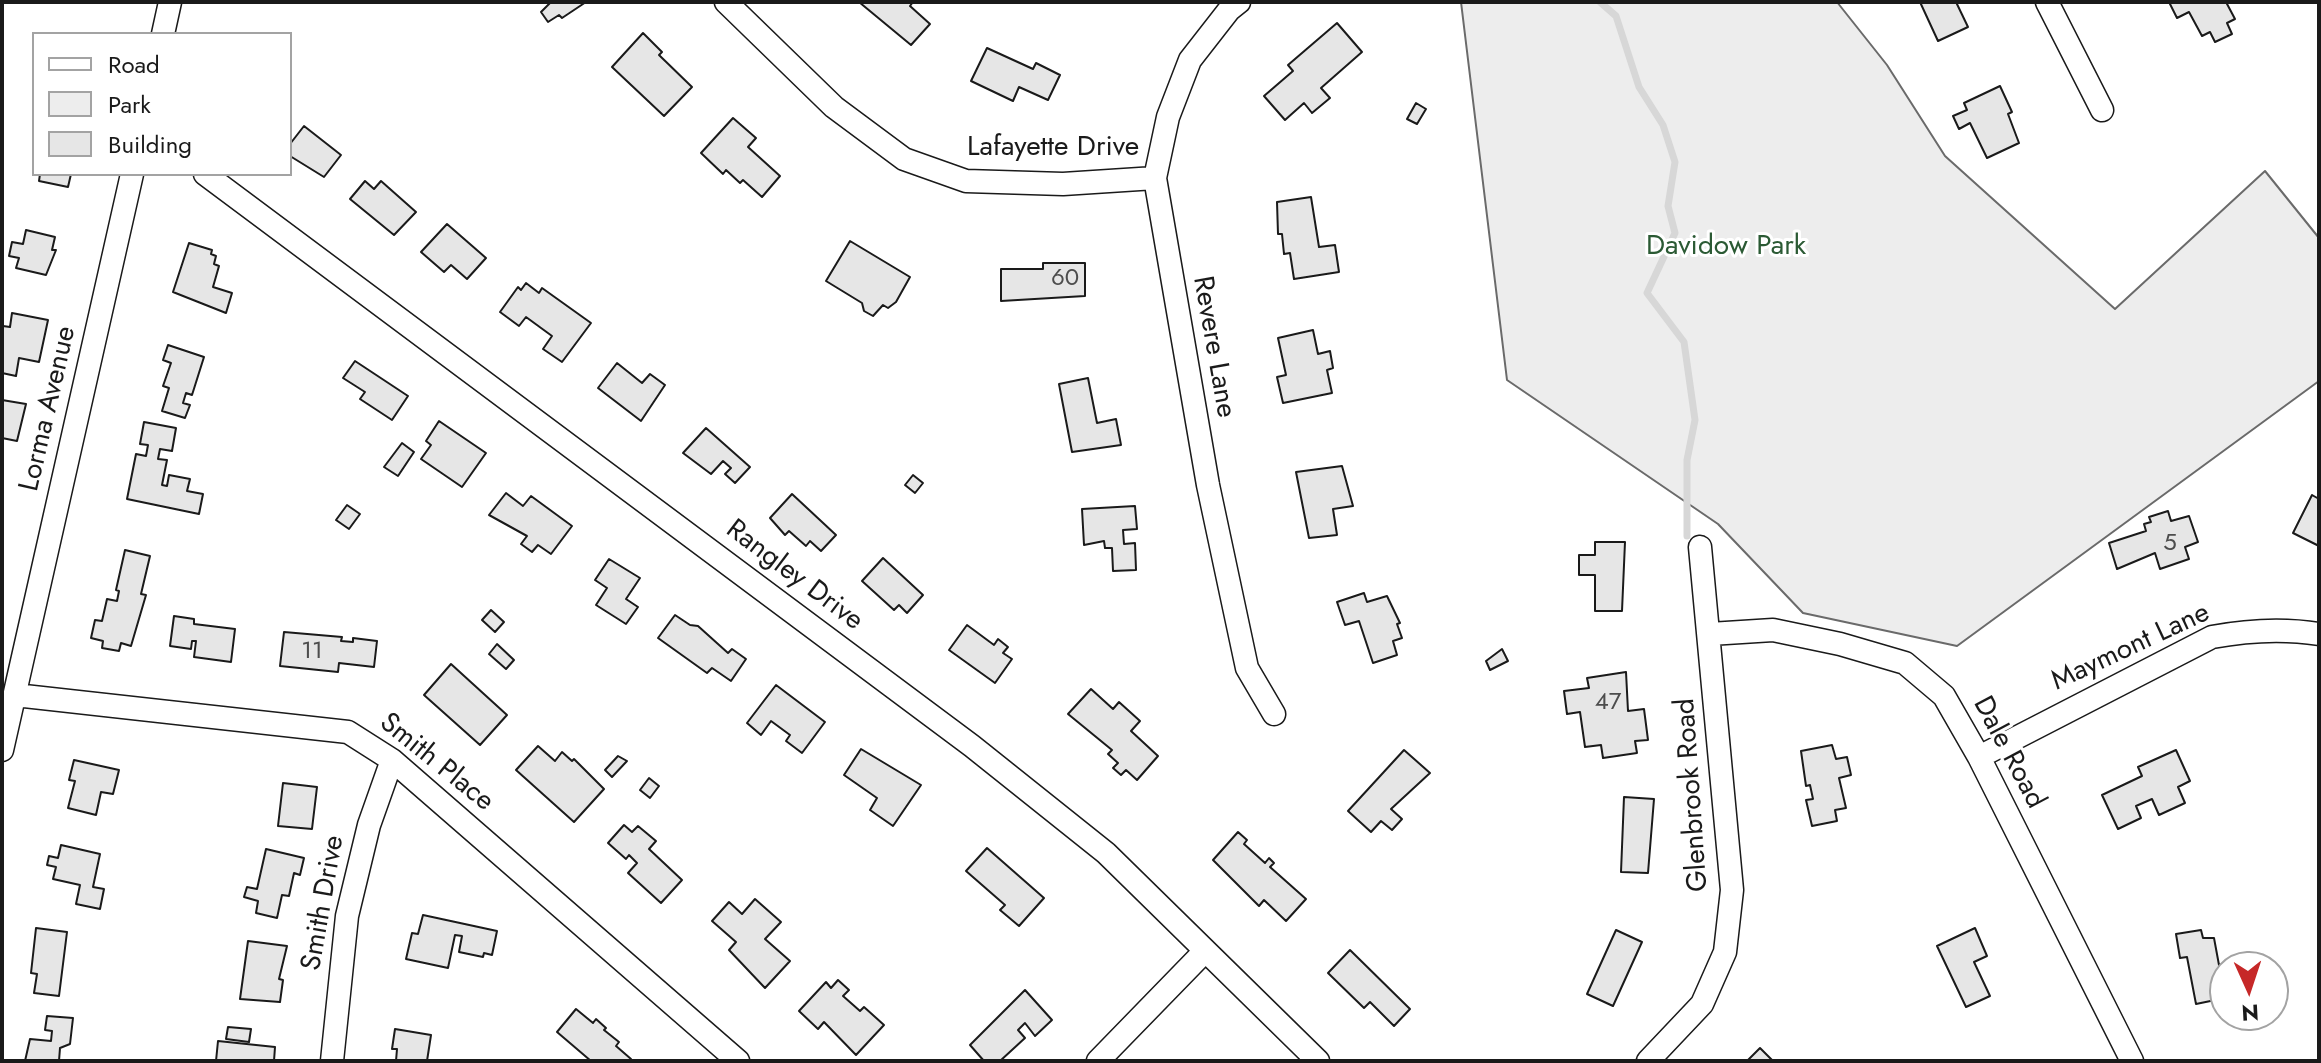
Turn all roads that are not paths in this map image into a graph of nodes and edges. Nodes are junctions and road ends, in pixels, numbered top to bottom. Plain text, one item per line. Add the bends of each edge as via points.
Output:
1 (170, 2) edge
2 (726, 2) edge
3 (1239, 2) edge
4 (2047, 2) edge
5 (163, 32) edge
6 (2102, 110) dead end
7 (132, 176) edge
8 (208, 176) edge
9 (1155, 178) junction
10 (1700, 547) dead end
11 (1710, 634) junction
12 (2319, 634) edge
13 (15, 695) junction
14 (1274, 714) dead end
15 (2, 750) edge
16 (1979, 757) junction
17 (392, 760) junction
18 (1205, 951) junction
19 (332, 1061) edge
20 (738, 1061) edge
21 (1098, 1061) edge
22 (1318, 1061) edge
23 (1648, 1061) edge
24 (2132, 1061) edge

1 - 5 street
2 - 9 street, Lafayette Drive via 834,107 904,159 966,181 1063,184
3 - 9 street, Revere Lane via 1190,60 1168,117
4 - 6 street
7 - 13 street, Lorma Avenue
8 - 18 street, Rangley Drive via 972,746 1106,853
9 - 14 street, Revere Lane via 1208,485 1247,668
10 - 11 street, Glenbrook Road
11 - 16 street, Dale Road via 1773,630 1905,663 1944,696
11 - 23 street, Glenbrook Road via 1732,890 1725,952 1702,1004
12 - 16 street, Maymont Lane via 2251,630 2212,637
13 - 15 street, Lorma Avenue
13 - 17 street, Smith Place via 348,732
16 - 24 street, Dale Road
17 - 19 street, Smith Drive via 369,825 347,916
17 - 20 street, Smith Place
18 - 21 street
18 - 22 street, Rangley Drive

